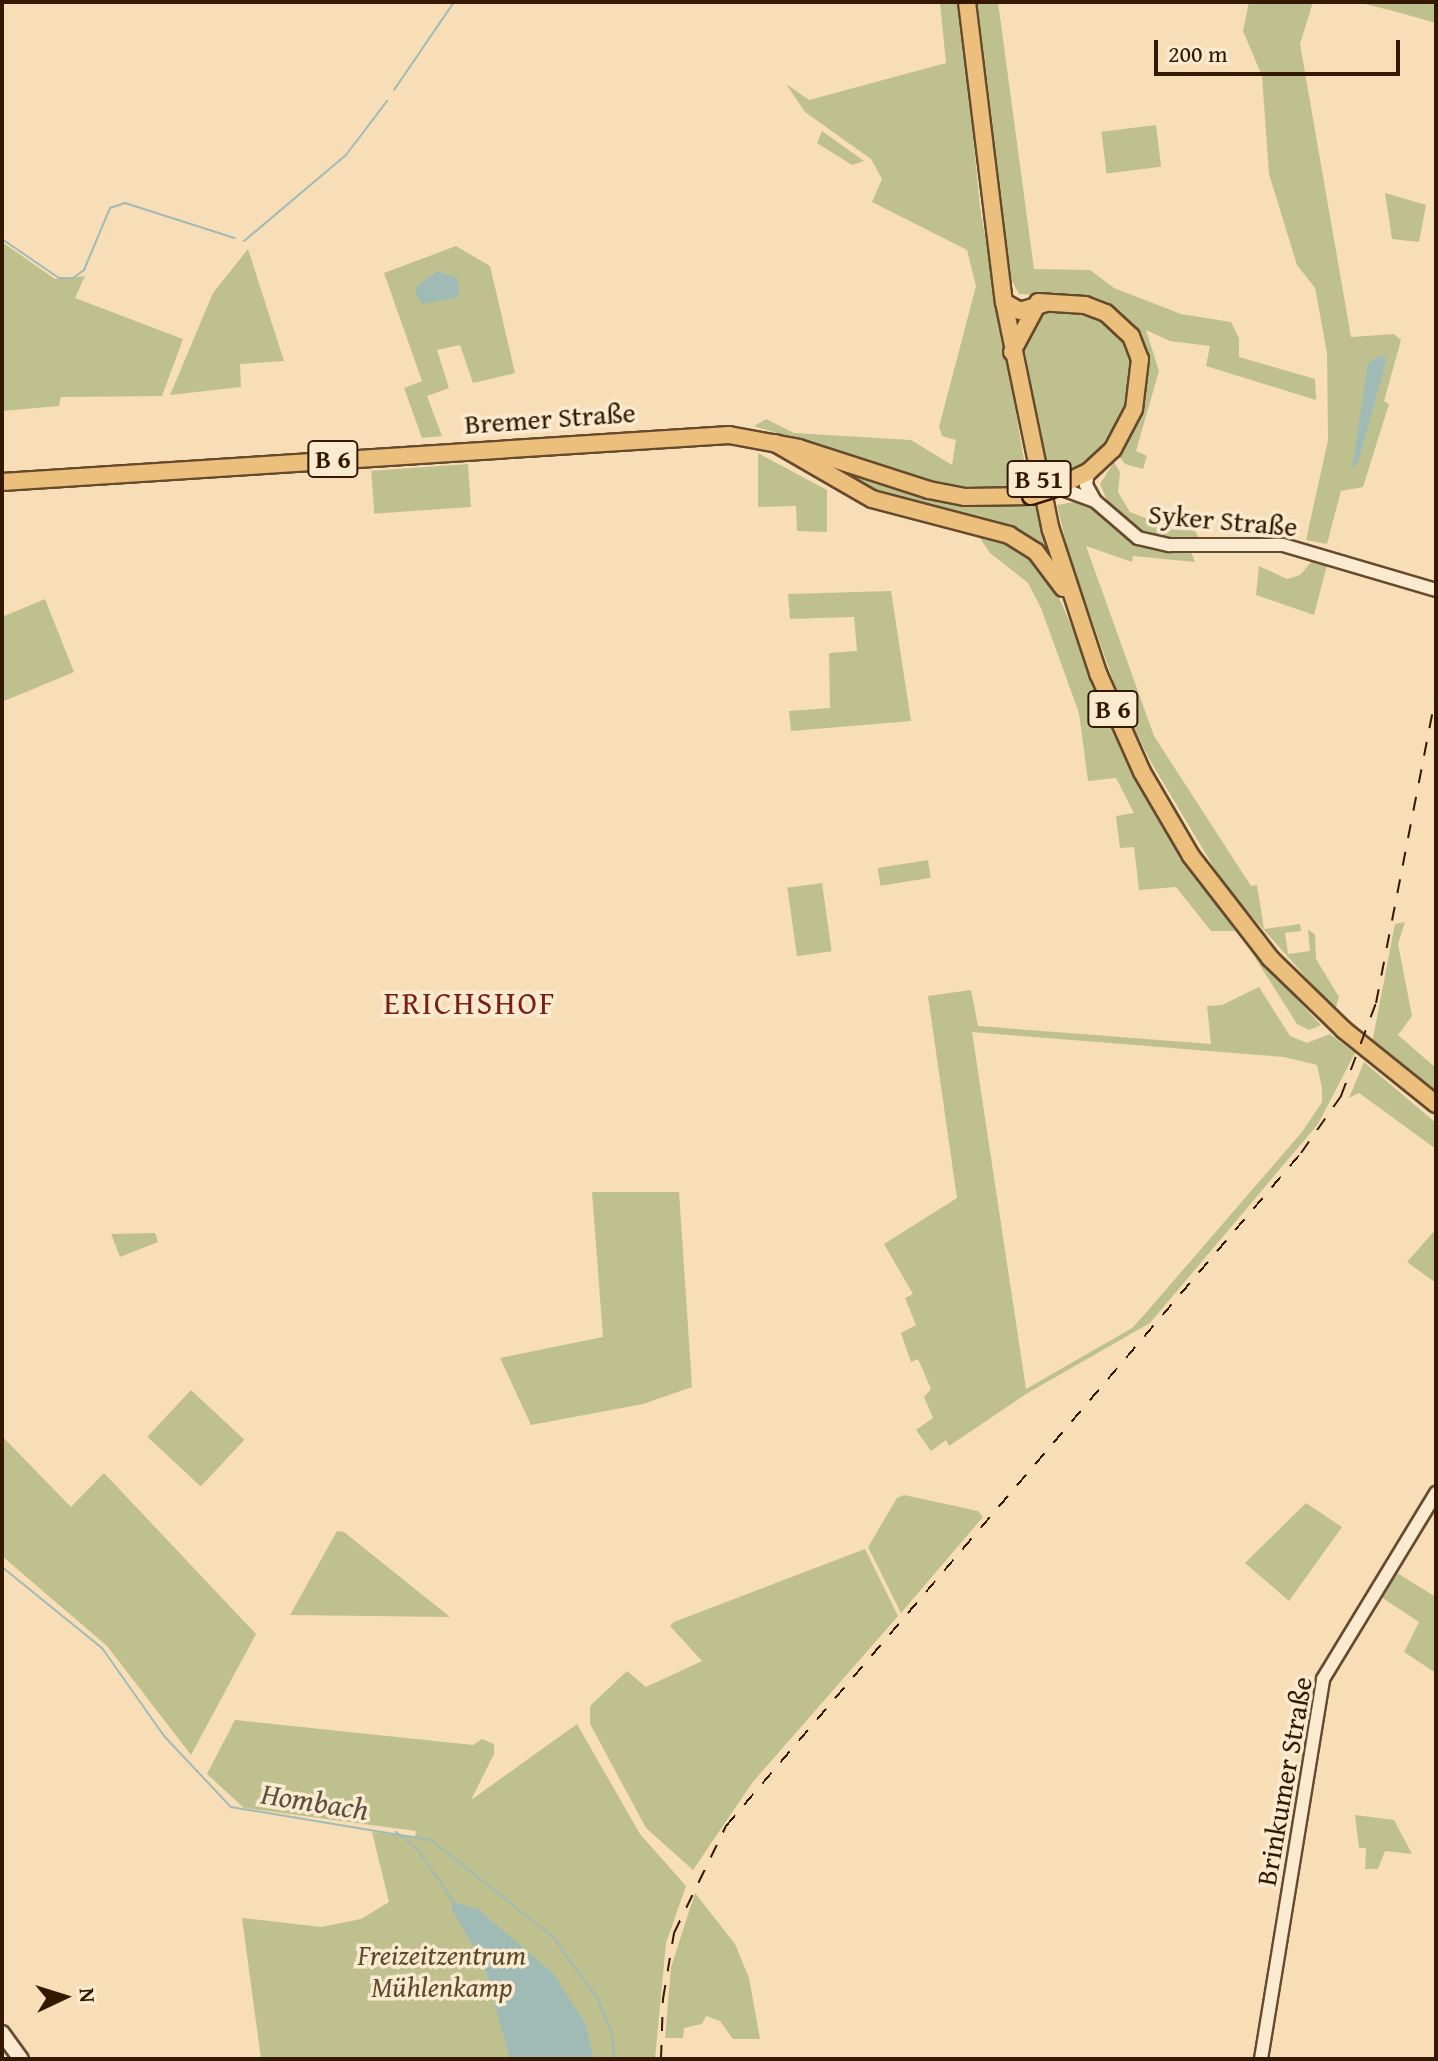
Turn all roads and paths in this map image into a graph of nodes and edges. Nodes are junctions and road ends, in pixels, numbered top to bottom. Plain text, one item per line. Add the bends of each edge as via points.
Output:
1 (967, 2) edge
2 (1004, 302) junction
3 (1040, 306) junction
4 (1012, 353) junction
5 (775, 443) junction
6 (1088, 472) junction
7 (2, 482) edge
8 (1056, 488) junction
9 (1095, 501) junction
10 (1106, 511) junction
11 (1436, 590) edge
12 (1074, 604) junction
13 (1436, 1104) edge
14 (1436, 1493) edge
15 (2, 2033) edge
16 (21, 2059) edge
17 (1261, 2059) edge

1 - 2 main road, B 51
2 - 3 main road, B 6 via 1014,310
2 - 4 main road, B 51
3 - 4 main road
3 - 6 main road, B 6 via 1085,305 1106,313 1137,346 1139,392 1111,452
4 - 12 main road, B 51 via 1051,530
5 - 7 main road, Bremer Straße / B 6 via 729,435 667,436
5 - 8 main road, Bremer Straße / B 6, bridge via 965,497 1031,496
5 - 12 main road, B 6 via 872,499 1022,542 1045,562
6 - 8 main road, Bremer Straße / B 6
6 - 9 street via 1087,489
6 - 10 street, Syker Straße
8 - 9 street, Syker Straße
9 - 10 street, Syker Straße
10 - 11 street, Syker Straße via 1124,531 1157,544 1283,545
12 - 13 main road, B 6 via 1142,772 1224,903 1318,1007
14 - 17 street, Brinkumer Straße via 1323,1679
15 - 16 main road

